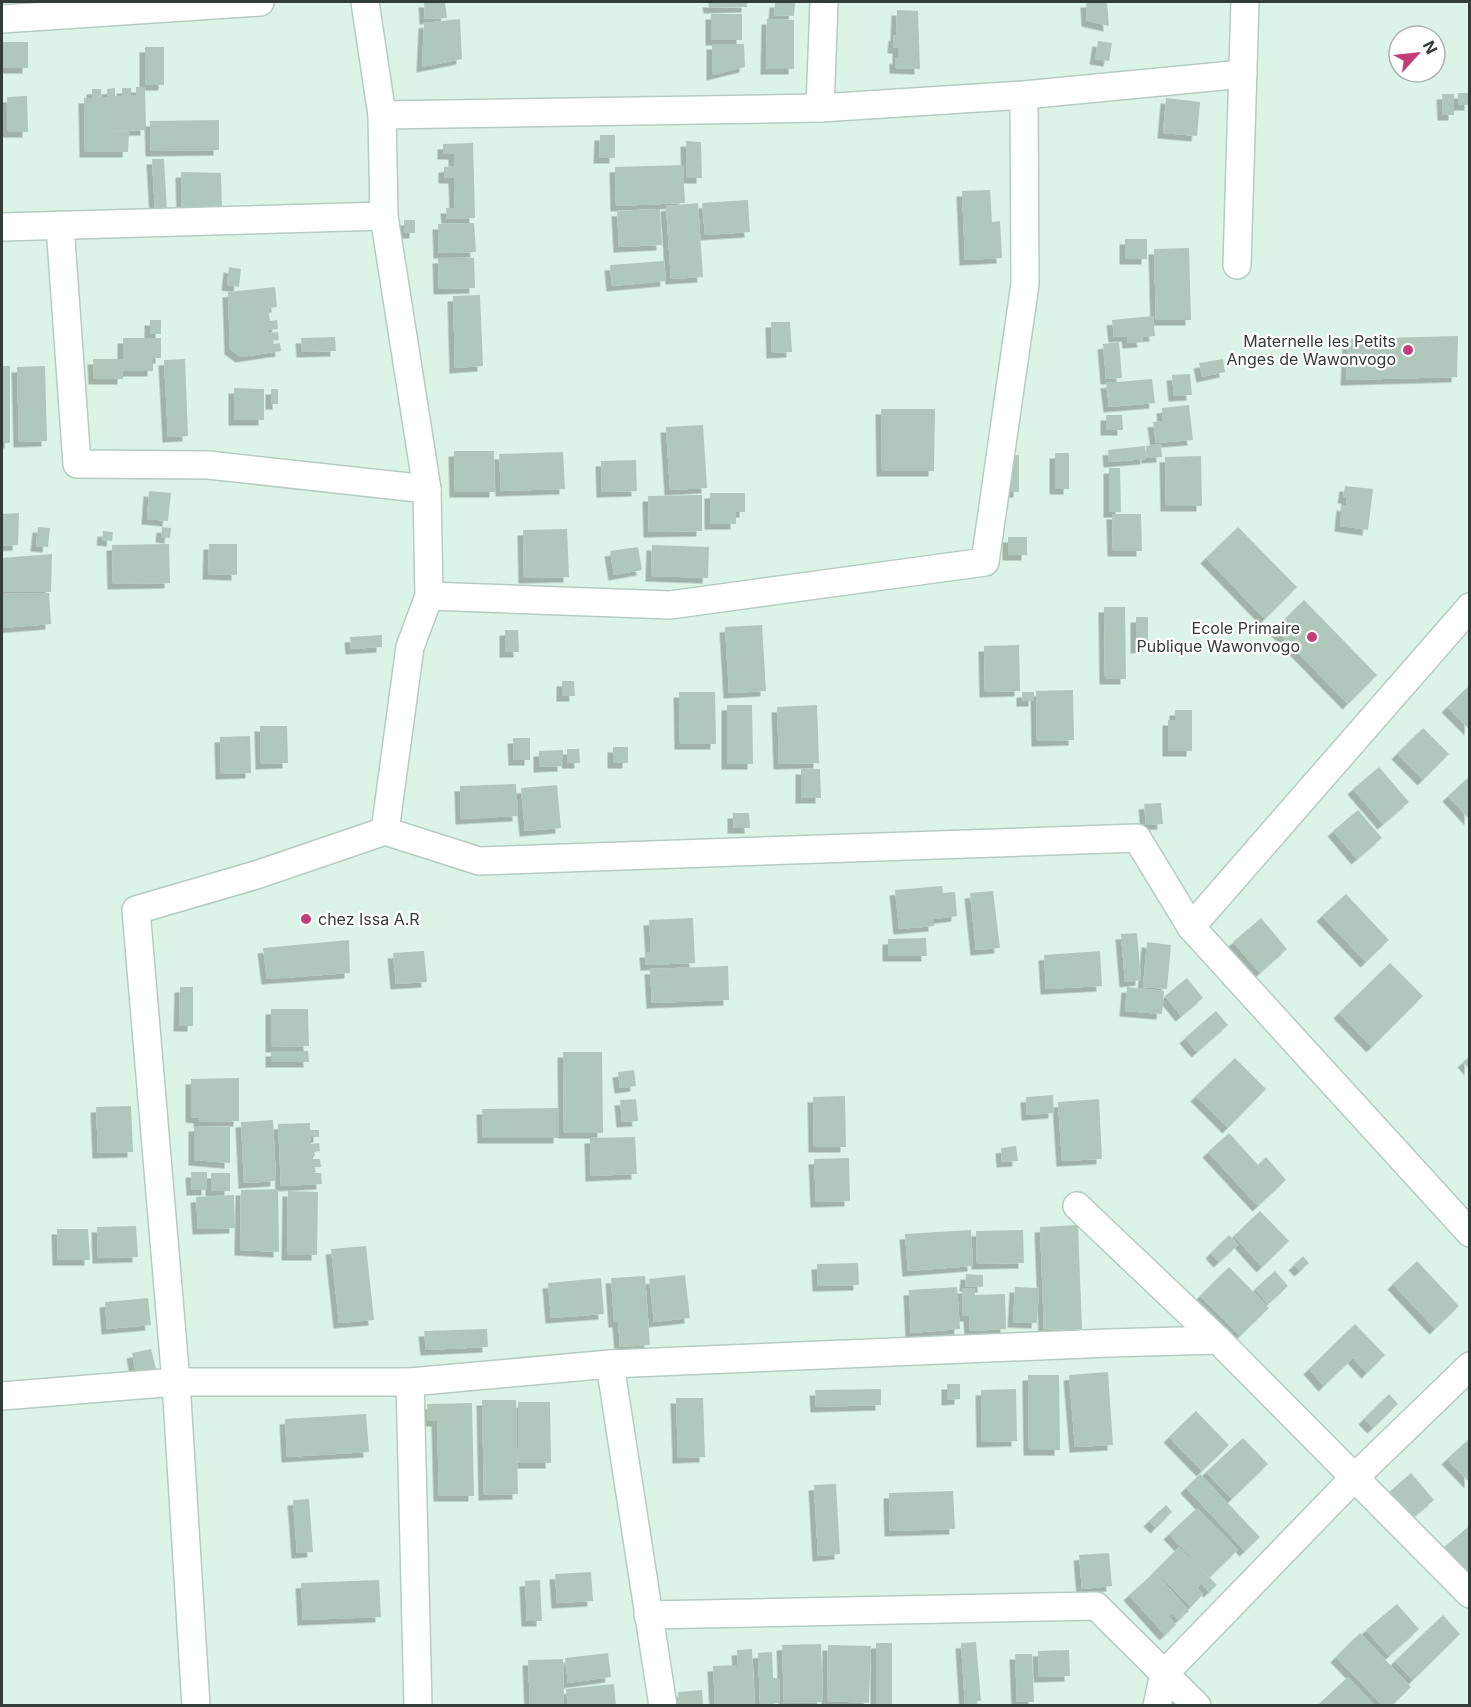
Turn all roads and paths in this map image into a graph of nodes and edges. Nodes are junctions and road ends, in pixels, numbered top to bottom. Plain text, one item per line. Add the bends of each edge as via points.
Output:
1 (260, 2) edge
2 (365, 2) edge
3 (824, 2) edge
4 (1245, 2) edge
5 (2, 19) edge
6 (1243, 74) junction
7 (1024, 95) junction
8 (820, 108) junction
9 (382, 115) junction
10 (384, 216) junction
11 (60, 225) junction
12 (2, 227) edge
13 (1237, 266) dead end
14 (427, 489) junction
15 (429, 596) junction
16 (1470, 607) edge
17 (385, 831) junction
18 (1191, 927) junction
19 (1077, 1206) dead end
20 (1470, 1233) edge
21 (1218, 1340) junction
22 (610, 1364) junction
23 (1470, 1366) edge
24 (176, 1382) junction
25 (410, 1382) junction
26 (2, 1396) edge
27 (1354, 1478) junction
28 (1470, 1594) edge
29 (648, 1615) junction
30 (1164, 1674) junction
31 (196, 1706) edge
32 (418, 1706) edge
33 (663, 1706) edge
34 (1156, 1706) edge
35 (1197, 1706) edge

1 - 5 street
2 - 9 street
3 - 8 street
4 - 6 street
6 - 7 street
6 - 13 street
7 - 8 street
7 - 15 street via 1025,284 985,562 670,605
8 - 9 street
9 - 10 street
10 - 11 street
10 - 14 street
11 - 12 street
11 - 14 street via 77,464 208,465
14 - 15 street
15 - 17 street via 410,646
16 - 18 street
17 - 18 street via 479,861 1137,838
17 - 24 street via 136,910
18 - 20 street
19 - 21 street
21 - 22 street
21 - 27 street
22 - 25 street
22 - 29 street
23 - 27 street
24 - 25 street
24 - 26 street
24 - 31 street
25 - 32 street
27 - 28 street
27 - 30 street
29 - 30 street via 1096,1606
29 - 33 street
30 - 34 street
30 - 35 street

